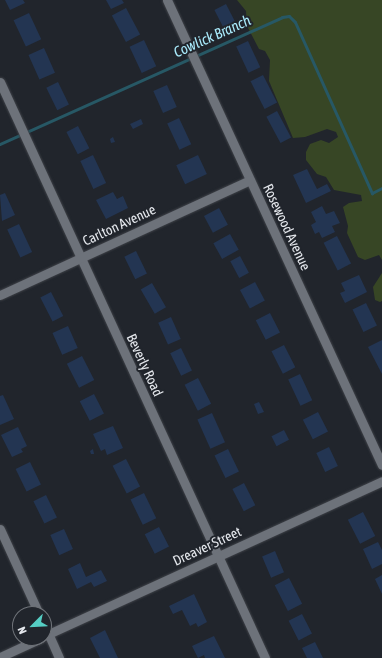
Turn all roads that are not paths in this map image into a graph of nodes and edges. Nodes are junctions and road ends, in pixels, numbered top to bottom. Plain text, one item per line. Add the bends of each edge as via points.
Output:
1 (168, 0) edge
2 (0, 82) edge
3 (250, 180) junction
4 (80, 258) junction
5 (0, 295) edge
6 (382, 465) edge
7 (382, 481) edge
8 (0, 529) edge
9 (218, 556) junction
10 (35, 606) edge
11 (52, 632) edge
12 (23, 646) edge
13 (51, 646) edge
14 (0, 657) edge
15 (59, 658) edge
16 (265, 658) edge

1 - 3 street, Rosewood Avenue
2 - 4 street, Beverly Road
3 - 4 street, Carlton Avenue
3 - 6 street, Rosewood Avenue
4 - 5 street, Carlton Avenue
4 - 9 street, Beverly Road
7 - 9 street, Dreaver Street
8 - 10 street
9 - 11 street, Dreaver Street
9 - 16 street, Beverly Road
12 - 14 street, Dreaver Street
13 - 15 street

